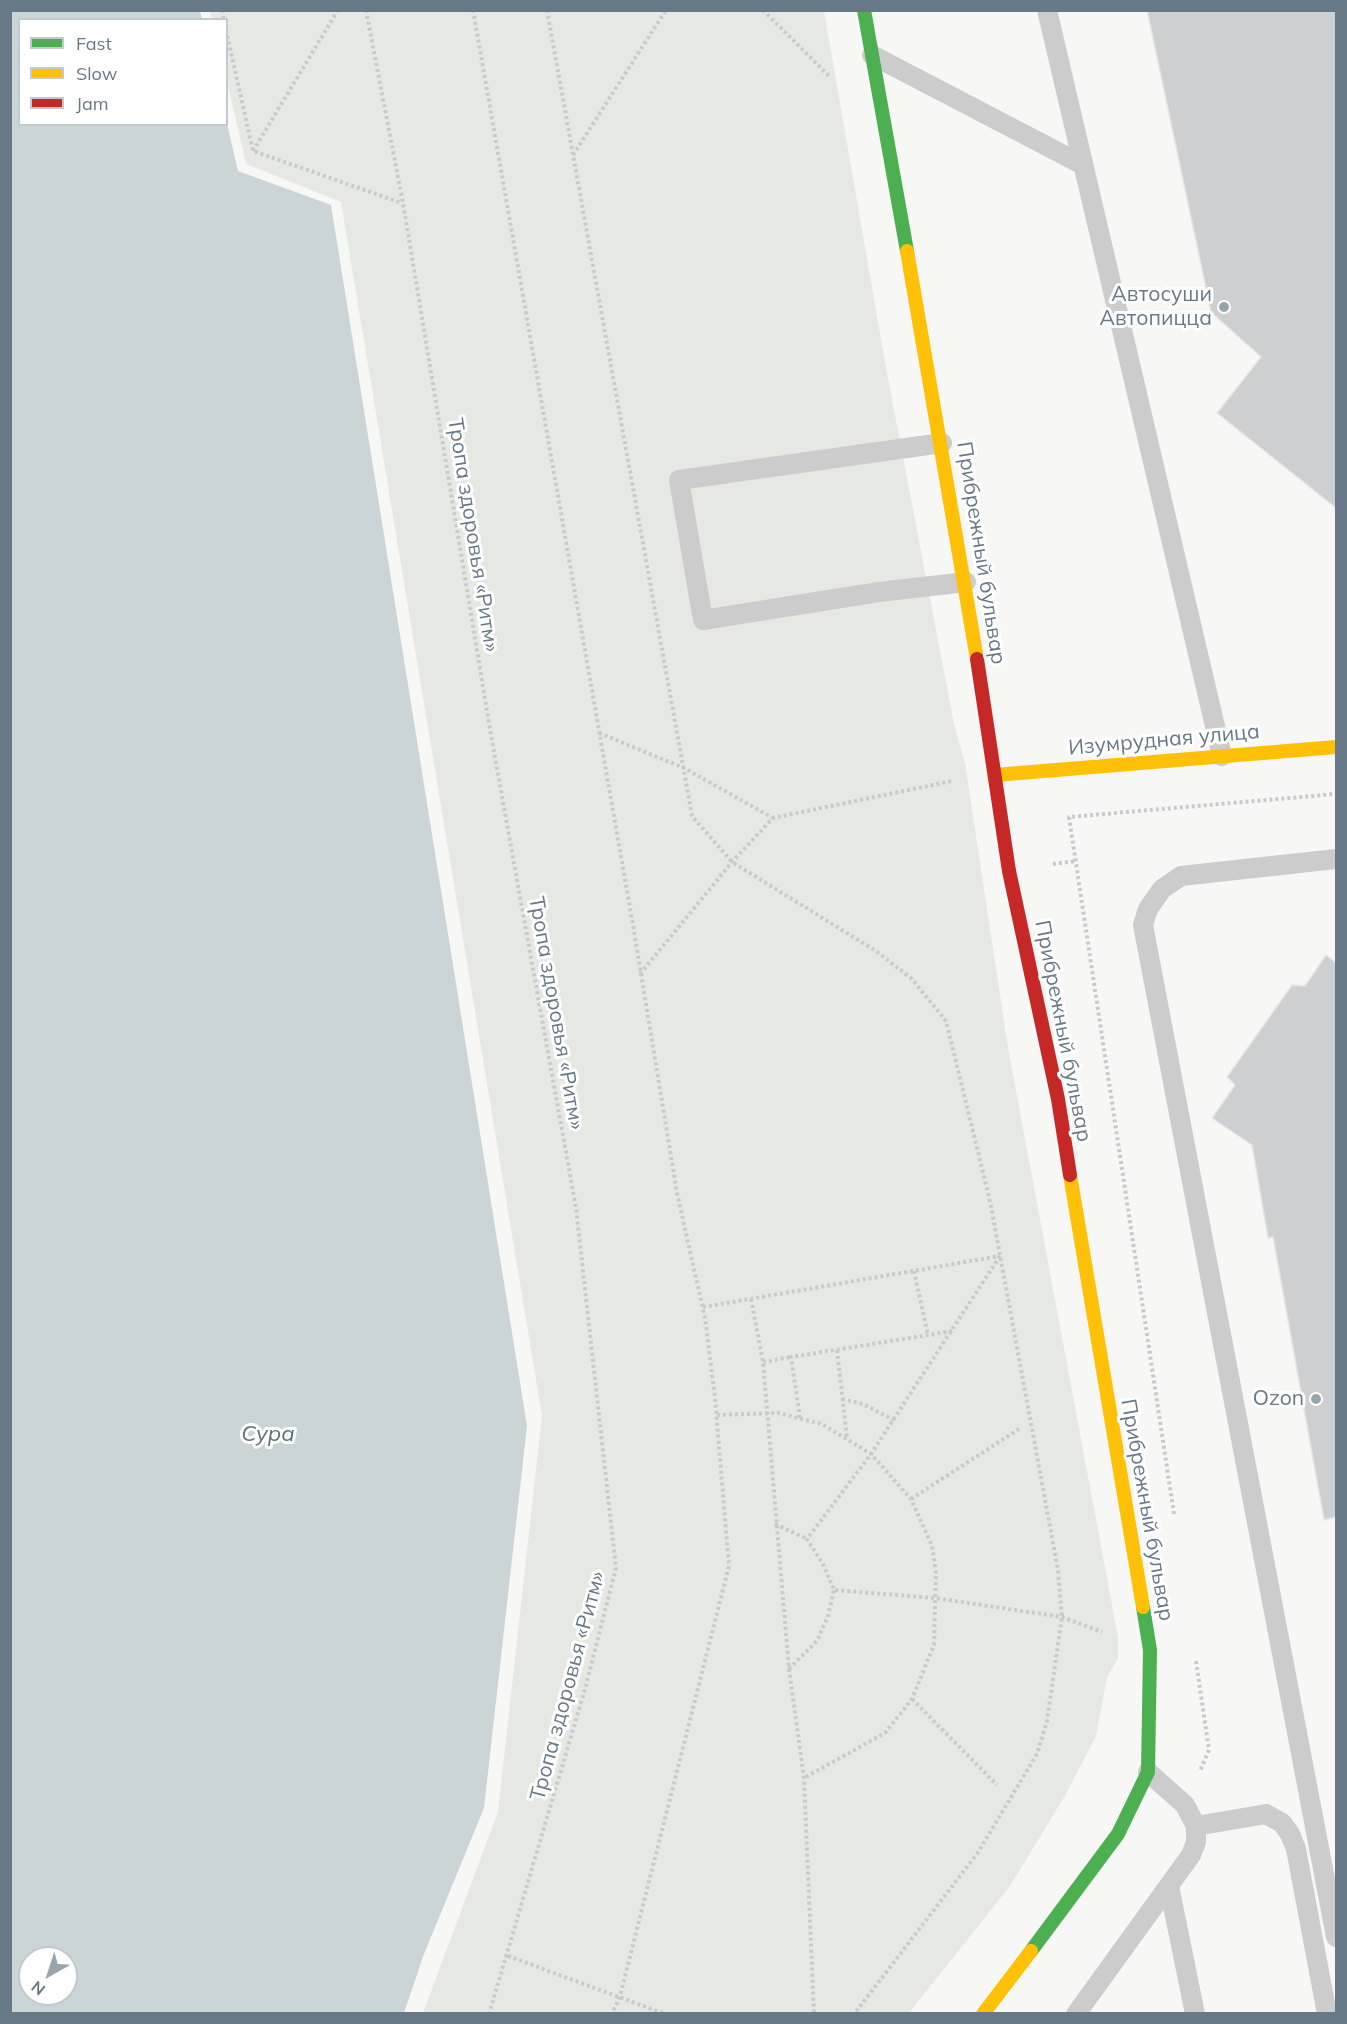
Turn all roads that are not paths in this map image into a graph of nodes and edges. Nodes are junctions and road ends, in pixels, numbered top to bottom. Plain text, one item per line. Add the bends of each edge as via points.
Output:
1 (864, 10) edge
2 (1047, 10) edge
3 (872, 55) junction
4 (1083, 165) junction
5 (942, 443) junction
6 (966, 582) junction
7 (1336, 747) edge
8 (1222, 756) junction
9 (995, 776) junction
10 (1336, 859) edge
11 (1148, 1772) junction
12 (1196, 1826) junction
13 (1169, 1886) junction
14 (1336, 1937) edge
15 (983, 2013) edge
16 (1076, 2013) edge
17 (1195, 2013) edge
18 (1327, 2013) edge

1 - 3 main road, Прибрежный бульвар
2 - 4 lane
3 - 4 lane
3 - 5 main road, Прибрежный бульвар
4 - 8 lane
5 - 6 main road, Прибрежный бульвар
5 - 6 lane via 680,480 703,620
6 - 9 main road, Прибрежный бульвар
7 - 8 main road, Изумрудная улица
8 - 9 main road, Изумрудная улица
9 - 11 main road, Прибрежный бульвар via 1009,871 1058,1099 1150,1650
10 - 14 lane via 1181,876 1162,889 1148,909 1143,925
11 - 12 lane via 1185,1805
11 - 15 main road, Прибрежный бульвар via 1118,1834
12 - 13 lane via 1191,1855
12 - 18 lane via 1266,1814 1282,1823 1290,1834
13 - 16 lane
13 - 17 lane

